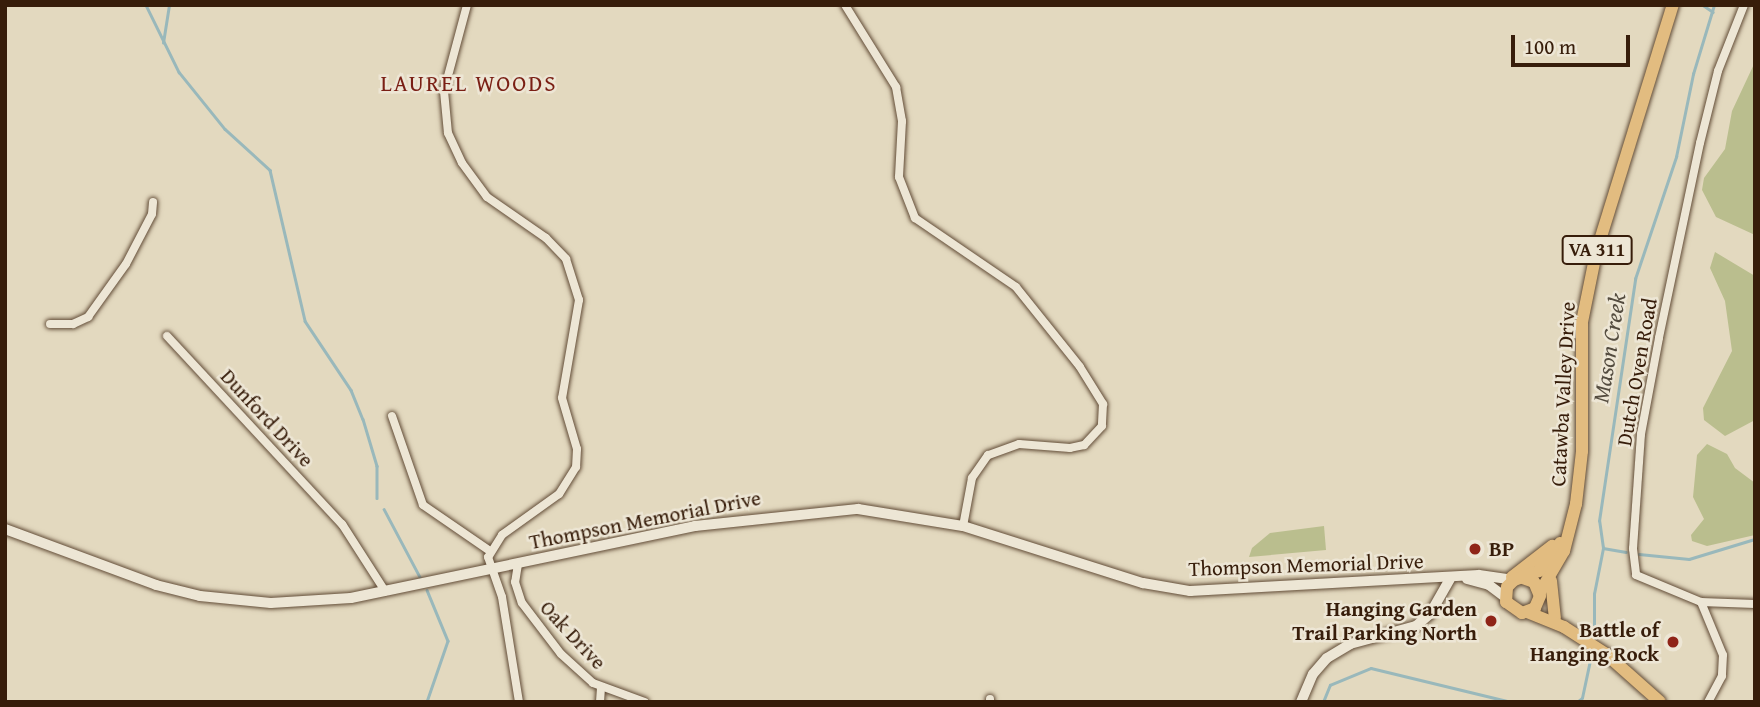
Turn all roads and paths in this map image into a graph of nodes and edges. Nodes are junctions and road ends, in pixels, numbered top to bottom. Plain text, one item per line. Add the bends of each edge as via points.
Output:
1 (467, 5) edge
2 (845, 5) edge
3 (1673, 5) edge
4 (1744, 5) edge
5 (153, 202) dead end
6 (50, 324) dead end
7 (167, 336) dead end
8 (392, 416) dead end
9 (1576, 503) junction
10 (962, 526) junction
11 (5, 529) edge
12 (489, 551) junction
13 (518, 564) junction
14 (491, 569) junction
15 (1516, 578) junction
16 (1450, 579) junction
17 (1464, 579) junction
18 (1550, 581) junction
19 (384, 592) junction
20 (1540, 596) junction
21 (1505, 597) junction
22 (1701, 602) junction
23 (1755, 604) edge
24 (1527, 612) junction
25 (1564, 626) junction
26 (601, 688) junction
27 (519, 702) edge
28 (600, 702) edge
29 (645, 702) edge
30 (1301, 702) edge
31 (1660, 702) edge
32 (1708, 702) edge

1 - 12 street via 444,91 448,133 462,163 487,197 546,238 566,259 579,300 562,398 577,449 573,475 559,494 502,535
2 - 10 street via 896,88 902,121 899,177 915,218 1016,287 1080,367 1103,404 1102,426 1084,444 1070,448 1019,444 988,455 972,478
3 - 9 main road, Catawba Valley Drive / VA 311 via 1602,229 1584,309 1582,451
4 - 22 street, Dutch Oven Road via 1718,71 1700,143 1650,382 1638,469 1634,571
5 - 6 street via 152,214 126,264 88,317 73,324
7 - 19 street, Dunford Drive via 342,524
8 - 12 street via 423,505
9 - 15 main road, Catawba Valley Drive / VA 311 via 1562,540
9 - 18 main road, Catawba Valley Drive / VA 311 via 1571,531
10 - 13 main road, Thompson Memorial Drive via 891,511 834,509 695,526
10 - 16 main road, Thompson Memorial Drive via 1143,583 1178,589
11 - 19 main road, Thompson Memorial Drive via 156,585 200,596 300,603
12 - 14 street
13 - 14 main road, Thompson Memorial Drive
13 - 26 street, Oak Drive via 515,582 527,612 584,678
14 - 19 main road, Thompson Memorial Drive
14 - 27 street via 502,597
15 - 17 main road, Thompson Memorial Drive
15 - 20 main road via 1534,582
15 - 21 main road
16 - 17 main road, Thompson Memorial Drive
16 - 30 main road via 1430,614 1416,626 1350,644 1327,658 1312,674
17 - 21 main road, Thompson Memorial Drive via 1489,585
18 - 20 main road, Catawba Valley Drive / VA 311
18 - 25 main road
20 - 24 main road
20 - 25 main road
21 - 24 main road via 1511,609
22 - 23 street
22 - 32 street via 1723,655 1722,676
24 - 25 main road
25 - 31 main road via 1616,662
26 - 28 street, Oak Drive
26 - 29 street, Oak Drive

